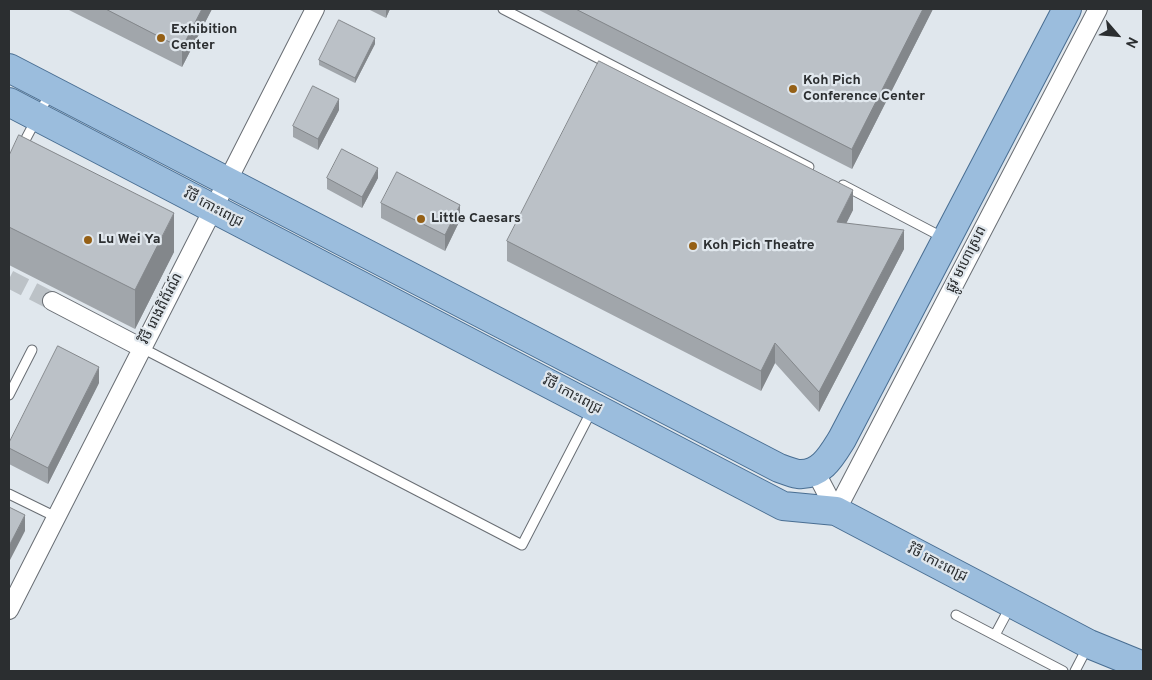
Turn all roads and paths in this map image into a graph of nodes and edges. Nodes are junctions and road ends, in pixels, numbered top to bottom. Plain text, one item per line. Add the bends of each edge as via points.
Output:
1 (315, 9) edge
2 (503, 9) edge
3 (1066, 9) edge
4 (1098, 9) edge
5 (9, 68) edge
6 (51, 90) junction
7 (9, 102) edge
8 (37, 117) junction
9 (17, 156) edge
10 (814, 170) edge
11 (832, 179) edge
12 (227, 182) junction
13 (213, 209) junction
14 (947, 239) junction
15 (52, 301) tunnel mouth
16 (142, 348) junction
17 (32, 350) dead end
18 (9, 395) edge
19 (593, 407) junction
20 (815, 471) junction
21 (9, 494) edge
22 (836, 511) junction
23 (56, 517) junction
24 (1012, 602) junction
25 (9, 610) edge
26 (956, 615) dead end
27 (995, 635) junction
28 (1090, 644) junction
29 (1143, 666) edge
30 (1063, 671) edge
31 (1075, 671) edge

1 - 12 street, វិថី រោងពិព័រណ៍
2 - 10 lane
3 - 14 main road, ផ្លូវ មហោស្រព
4 - 22 street, ផ្លូវ មហោស្រព
5 - 6 main road
6 - 8 lane
6 - 12 main road
7 - 8 main road, វិថី កោះពេជ្រ
8 - 9 lane
8 - 13 main road, វិថី កោះពេជ្រ
11 - 14 lane
12 - 13 street, វិថី រោងពិព័រណ៍
12 - 20 main road via 779,468 799,474
13 - 16 street, វិថី រោងពិព័រណ៍
13 - 19 main road, វិថី កោះពេជ្រ
14 - 20 main road, ផ្លូវ មហោស្រព via 842,439 828,461
15 - 16 street
16 - 19 lane via 522,545
16 - 23 street, វិថី រោងពិព័រណ៍
17 - 18 lane
19 - 22 main road, វិថី កោះពេជ្រ via 783,506
20 - 22 street
21 - 23 lane
22 - 24 main road, វិថី កោះពេជ្រ
23 - 25 street, វិថី រោងពិព័រណ៍
24 - 27 lane
24 - 28 main road, វិថី កោះពេជ្រ
26 - 27 lane
27 - 30 lane
28 - 29 main road, វិថី កោះពេជ្រ
28 - 31 lane

